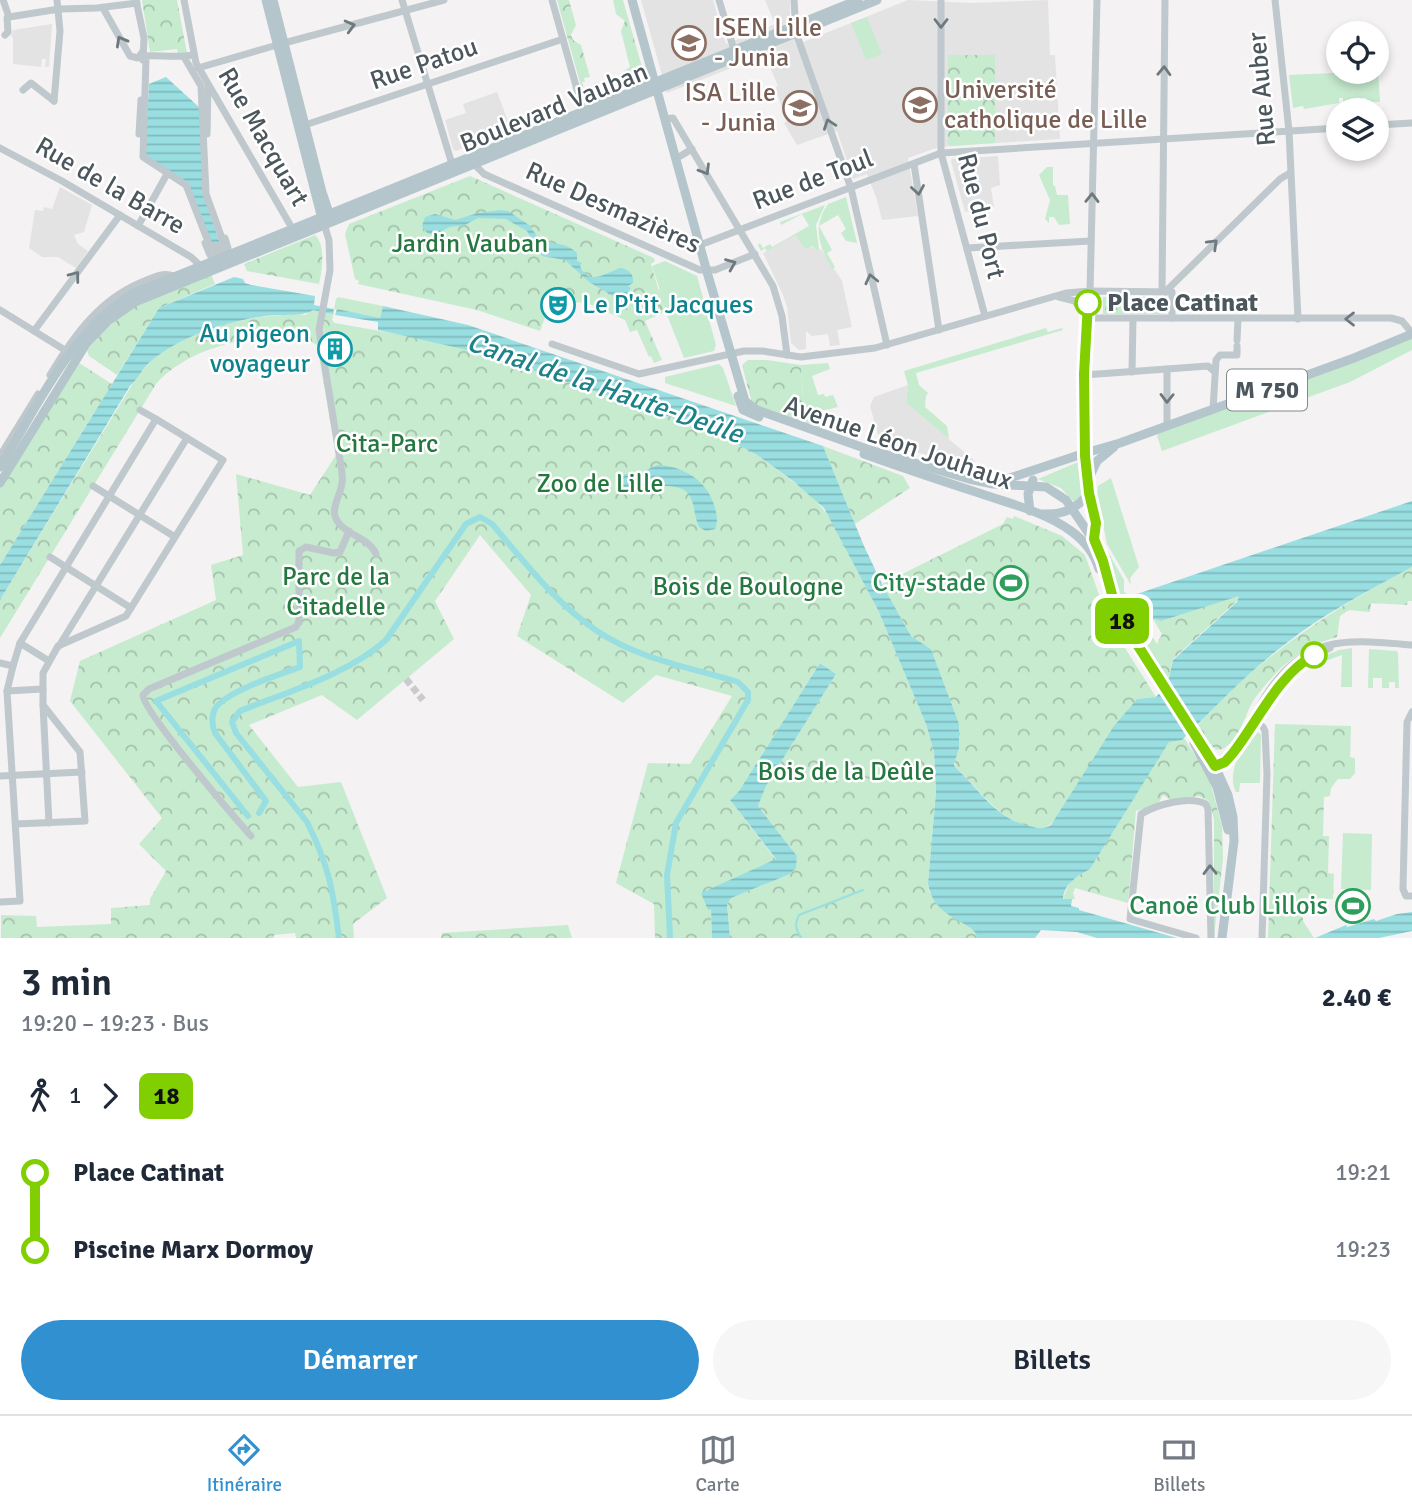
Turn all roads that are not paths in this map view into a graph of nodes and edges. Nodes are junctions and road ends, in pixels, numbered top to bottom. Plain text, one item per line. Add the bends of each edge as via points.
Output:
1 (3, 0) edge
2 (57, 0) edge
3 (184, 0) edge
4 (267, 0) edge
5 (274, 0) edge
6 (402, 0) edge
7 (444, 0) edge
8 (552, 0) edge
9 (632, 0) edge
10 (719, 0) edge
11 (794, 0) edge
12 (858, 0) edge
13 (877, 0) edge
14 (941, 0) edge
15 (1097, 0) edge
16 (1165, 0) edge
17 (1275, 0) edge
18 (136, 1) edge
19 (103, 8) junction
20 (59, 9) junction
21 (406, 10) junction
22 (9, 17) junction
23 (796, 29) junction
24 (5, 35) dead end
25 (563, 40) junction
26 (281, 44) junction
27 (144, 52) junction
28 (735, 54) junction
29 (193, 55) junction
30 (184, 57) junction
31 (198, 68) junction
32 (428, 85) junction
33 (208, 86) junction
34 (655, 86) junction
35 (23, 90) dead end
36 (583, 111) junction
37 (666, 120) junction
38 (1412, 123) edge
39 (1389, 124) edge
40 (301, 127) junction
41 (1326, 129) edge
42 (1289, 131) junction
43 (1162, 139) junction
44 (1094, 144) junction
45 (0, 148) edge
46 (692, 149) junction
47 (941, 153) junction
48 (677, 158) junction
49 (471, 160) junction
50 (452, 164) junction
51 (914, 164) junction
52 (1290, 173) junction
53 (166, 176) junction
54 (851, 188) junction
55 (120, 215) junction
56 (325, 217) junction
57 (138, 226) junction
58 (292, 228) junction
59 (741, 229) junction
60 (1091, 241) junction
61 (700, 245) junction
62 (967, 248) junction
63 (755, 254) junction
64 (202, 266) junction
65 (707, 272) junction
66 (1090, 291) junction
67 (1163, 292) junction
68 (1045, 298) junction
69 (0, 310) edge
70 (985, 316) junction
71 (1087, 318) junction
72 (1172, 318) junction
73 (1133, 319) junction
74 (1238, 319) junction
75 (1298, 319) junction
76 (939, 330) junction
77 (34, 331) junction
78 (1412, 333) edge
79 (552, 344) dead end
80 (887, 345) junction
81 (71, 353) junction
82 (729, 355) junction
83 (787, 355) junction
84 (1167, 369) junction
85 (1214, 371) junction
86 (1132, 372) junction
87 (1084, 374) junction
88 (747, 409) junction
89 (140, 410) dead end
90 (1213, 410) junction
91 (156, 419) junction
92 (1167, 426) junction
93 (187, 438) junction
94 (1120, 443) junction
95 (1085, 453) junction
96 (0, 456) edge
97 (1050, 466) junction
98 (0, 467) edge
99 (1087, 480) junction
100 (0, 483) edge
101 (993, 484) junction
102 (1030, 484) junction
103 (93, 486) dead end
104 (1089, 493) junction
105 (109, 495) junction
106 (1073, 509) junction
107 (1034, 512) junction
108 (139, 514) junction
109 (349, 531) junction
110 (175, 537) junction
111 (1094, 539) junction
112 (376, 554) dead end
113 (50, 557) dead end
114 (65, 567) junction
115 (95, 586) junction
116 (131, 608) junction
117 (20, 643) junction
118 (1412, 645) edge
119 (58, 646) junction
120 (49, 661) junction
121 (0, 663) edge
122 (13, 666) junction
123 (1150, 671) junction
124 (43, 689) junction
125 (7, 691) junction
126 (43, 705) junction
127 (1412, 712) edge
128 (1255, 720) junction
129 (1212, 767) junction
130 (82, 772) junction
131 (46, 774) junction
132 (11, 775) junction
133 (0, 776) edge
134 (48, 823) junction
135 (16, 824) junction
136 (251, 836) dead end
137 (1412, 896) edge
138 (0, 902) edge
139 (1223, 936) edge
140 (1196, 938) edge
141 (1211, 938) edge
142 (1262, 938) edge

1 - 22 street
2 - 20 street
3 - 29 street, Rue Macquart
4 - 26 main road
5 - 26 main road
6 - 21 street
7 - 21 street
8 - 25 street
9 - 34 main road
10 - 28 street
11 - 23 street
12 - 23 main road, Boulevard Vauban
13 - 23 main road, Boulevard Vauban
14 -> 47 street, Rue du Port
15 - 44 street
43 -> 16 street
17 - 42 street, Rue Auber
18 - 19 street
18 - 27 street
19 - 20 street
27 -> 19 street via 138,58 130,56
20 - 22 street
20 - 35 street via 54,101 31,83
26 -> 21 street
21 - 32 street
22 - 24 street
23 - 28 main road, Boulevard Vauban
54 -> 23 street
25 - 32 street, Rue Patou
25 - 36 street
26 - 31 street
26 - 40 main road
27 - 30 street
27 - 53 street via 138,156 144,165
28 - 34 main road, Boulevard Vauban
29 - 30 street
29 - 31 street, Rue Macquart
30 - 53 street via 201,86 205,194 221,245 210,246 187,187
31 - 33 street, Rue Macquart
32 - 40 street, Rue Patou
32 - 50 street
33 - 53 street via 209,196 228,248 210,255 184,190
33 - 58 street, Rue Macquart
34 - 36 main road, Boulevard Vauban
34 - 37 main road
34 - 49 main road, Boulevard Vauban
36 - 49 main road, Boulevard Vauban
37 - 46 street via 673,118
37 - 48 main road
38 - 39 street
40 - 56 main road
41 - 42 street, Rue de Toul
42 - 43 street, Rue de Toul
42 - 52 street, Rue Auber
43 - 44 street, Rue de Toul
43 - 67 street
44 - 47 street, Rue de Toul
60 -> 44 street
45 - 55 street, Rue de la Barre
46 - 48 street
46 -> 59 street
47 - 51 street, Rue de Toul
47 - 62 street, Rue du Port
48 - 61 main road
49 - 50 main road, Boulevard Vauban
49 - 56 main road, Boulevard Vauban
49 - 65 street, Rue Desmazières via 481,172
50 - 56 main road, Boulevard Vauban
51 - 54 street, Rue de Toul
51 -> 76 street
67 -> 52 street
52 - 75 street, Rue Auber
53 - 57 street
54 - 59 street, Rue de Toul
80 -> 54 street
55 - 57 street, Rue de la Barre
77 -> 55 street
56 - 58 main road
56 - 64 main road
56 - 109 street via 330,259 319,330 341,466 335,517
57 - 64 street, Rue de la Barre
58 - 64 main road
59 - 61 street, Rue de Toul
59 - 63 street
60 - 62 street
60 - 66 street
61 - 65 main road
62 - 70 street, Rue du Port
65 -> 63 street
63 - 83 street via 778,300
64 - 81 main road via 125,308
64 - 81 main road via 120,302 93,325
65 - 82 main road
66 - 67 street
66 - 68 street
66 - 71 street
67 - 72 street via 1171,292
68 - 70 street
68 - 71 street via 1072,299
69 - 77 street
70 - 76 street
71 - 73 street
71 - 87 street
72 - 73 street
72 - 74 street
73 - 86 street
74 - 75 street
74 - 85 street via 1237,355 1218,356
78 -> 75 street via 1402,321 1388,316
76 - 80 street
77 - 81 street
78 - 90 main road, M 750
79 - 82 street via 639,374
80 - 83 street
81 - 96 street
81 - 98 main road
81 - 100 main road
82 - 83 street via 757,351
82 - 88 main road via 740,404
84 - 85 street via 1208,366
84 - 86 street
84 -> 92 street
85 - 90 street
86 - 87 street
87 - 95 street
88 - 101 main road, Avenue Léon Jouhaux
88 - 107 main road, Avenue Léon Jouhaux
89 - 91 street
90 - 92 main road, M 750
91 - 93 street
91 - 105 street
92 - 94 main road, M 750
93 - 108 street
93 - 110 street via 223,460
94 - 95 main road, M 750
94 - 99 main road, M 750 via 1099,458
95 - 97 main road, M 750
95 - 99 main road
97 - 101 main road, M 750
97 - 102 main road
99 - 104 main road
101 - 102 main road, Avenue Léon Jouhaux
102 - 106 main road, Avenue Léon Jouhaux via 1057,492
102 - 107 main road
103 - 105 street
104 - 106 main road
104 - 111 main road via 1096,523
105 - 108 street
105 - 114 street
106 - 107 main road, Avenue Léon Jouhaux via 1058,514
106 - 111 main road, Avenue Léon Jouhaux
107 - 123 main road, Avenue Léon Jouhaux via 1068,529 1092,551 1116,622
108 - 110 street
108 - 115 street
109 - 112 street
109 - 136 street via 340,552 306,547 299,551 296,627 143,695 160,724
110 - 116 street
111 - 123 main road, Avenue Léon Jouhaux via 1120,617
113 - 114 street
114 - 115 street
114 - 117 street
115 - 116 street
115 - 119 street
116 - 119 street via 126,616
117 - 120 street
117 - 122 street
118 - 128 street via 1343,641 1312,650 1288,667
119 - 120 street
120 - 124 street
121 - 122 street
122 - 125 street
123 - 129 main road, Avenue Léon Jouhaux
124 - 125 street
124 - 126 street
125 - 132 street
126 - 130 street via 80,752
126 - 131 street
127 - 137 street via 1407,722 1403,889 1406,896
128 - 129 street via 1225,762
128 - 142 street via 1265,730 1267,774
129 - 139 main road via 1228,795 1234,834
130 - 131 street
130 - 134 street via 85,821
131 - 132 street
131 - 134 street
132 - 133 street
132 - 135 street
134 - 135 street
135 - 138 street via 20,901
141 -> 140 street via 1208,807 1200,800 1141,814 1130,919

